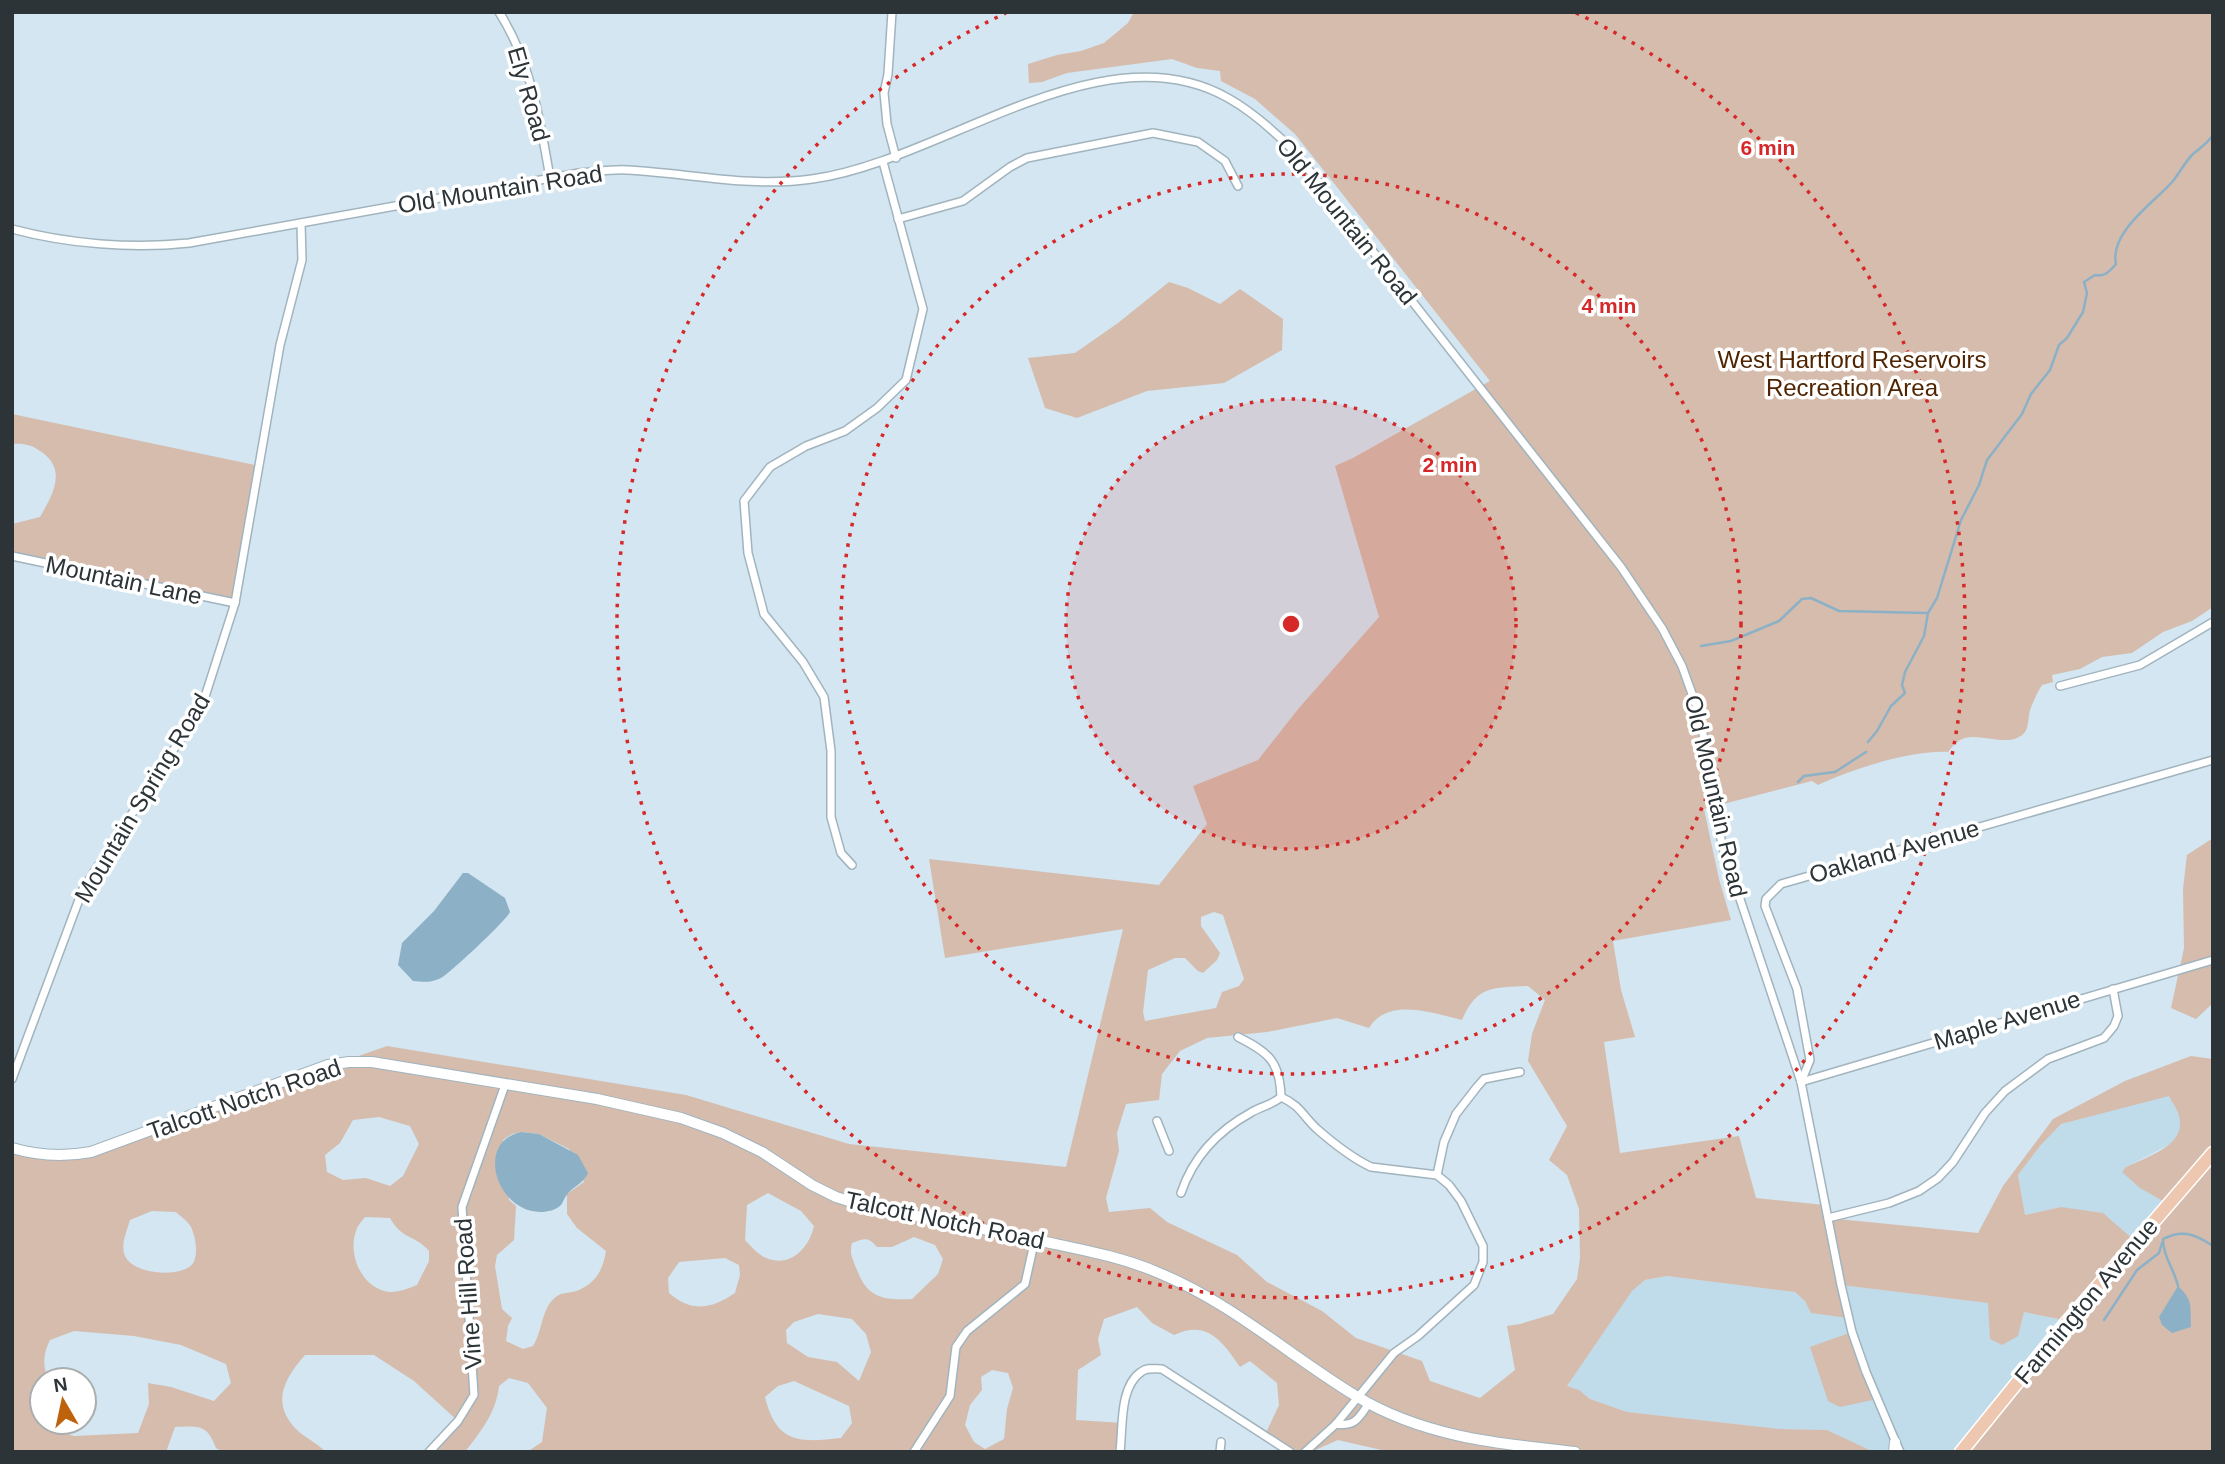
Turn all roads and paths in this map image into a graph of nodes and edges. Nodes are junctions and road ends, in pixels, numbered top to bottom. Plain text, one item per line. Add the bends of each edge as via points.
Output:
1 (499, 12) edge
2 (892, 12) edge
3 (896, 158) junction
4 (883, 162) junction
5 (550, 178) junction
6 (1238, 186) dead end
7 (898, 219) junction
8 (302, 223) junction
9 (12, 229) edge
10 (12, 556) edge
11 (235, 603) junction
12 (2213, 622) edge
13 (2060, 686) dead end
14 (2213, 760) edge
15 (852, 865) dead end
16 (2213, 960) edge
17 (2113, 989) junction
18 (1238, 1037) dead end
19 (1520, 1072) dead end
20 (12, 1079) edge
21 (1801, 1082) junction
22 (505, 1085) junction
23 (1281, 1097) junction
24 (1157, 1121) dead end
25 (12, 1148) edge
26 (1169, 1151) dead end
27 (2213, 1153) edge
28 (1437, 1175) junction
29 (1181, 1193) dead end
30 (1828, 1218) junction
31 (1035, 1240) junction
32 (1358, 1398) junction
33 (1369, 1403) junction
34 (1336, 1424) junction
35 (1221, 1442) dead end
36 (1896, 1449) edge
37 (429, 1452) edge
38 (914, 1452) edge
39 (1120, 1452) edge
40 (1220, 1452) edge
41 (1290, 1452) edge
42 (1305, 1452) edge
43 (1575, 1452) edge
44 (1961, 1452) edge

1 - 5 street, Ely Road via 525,63
2 - 3 street via 884,93
3 - 4 street, Old Mountain Road
3 - 21 street, Old Mountain Road via 1027,104 1127,77 1168,78 1208,88 1249,111 1294,151 1621,567 1662,628 1700,716 1722,845
4 - 5 street, Old Mountain Road via 838,175 787,182 625,170
4 - 7 street
5 - 8 street, Old Mountain Road
6 - 7 street via 1225,161 1198,142 1153,133 1027,158 963,201
7 - 15 street via 923,309 906,380 845,431 770,467 744,501 748,553 764,614 824,697 831,751 831,817 841,852
8 - 9 street, Old Mountain Road via 157,245 68,239
8 - 11 street, Mountain Spring Road via 302,260 280,345
10 - 11 street, Mountain Lane
11 - 20 street, Mountain Spring Road via 202,706 83,889
12 - 13 street via 2140,665
14 - 21 street, Oakland Avenue via 1781,884 1772,891 1766,915 1797,989 1810,1060
16 - 17 street, Maple Avenue
17 - 21 street, Maple Avenue
17 - 30 street via 2118,1016 2104,1038 2048,1059 2005,1091 1938,1178 1889,1203
18 - 23 street via 1273,1059
19 - 28 street via 1484,1079 1477,1087 1456,1114
21 - 30 street, Old Mountain Road
22 - 25 street, Talcott Notch Road via 349,1062 328,1065 91,1152 59,1156
22 - 31 street, Talcott Notch Road via 681,1118 762,1152 836,1197
22 - 37 street, Vine Hill Road via 462,1207 474,1395 458,1421
23 - 28 street via 1297,1104 1316,1128 1362,1163
23 - 29 street via 1213,1140 1191,1169
24 - 26 street
27 - 44 main road, Farmington Avenue
28 - 32 street via 1449,1185 1474,1225 1483,1246 1483,1262 1474,1284 1394,1353
30 - 36 street, Old Mountain Road via 1852,1332
31 - 32 street, Talcott Notch Road via 1120,1259 1186,1284
31 - 38 street via 1025,1284 967,1331 956,1347 950,1396
32 - 33 street, Talcott Notch Road
32 - 34 street
33 - 34 street via 1357,1421 1347,1426
33 - 43 street, Talcott Notch Road via 1444,1433
34 - 42 street
35 - 40 street
39 - 41 street via 1128,1388 1141,1371 1151,1368 1163,1369

